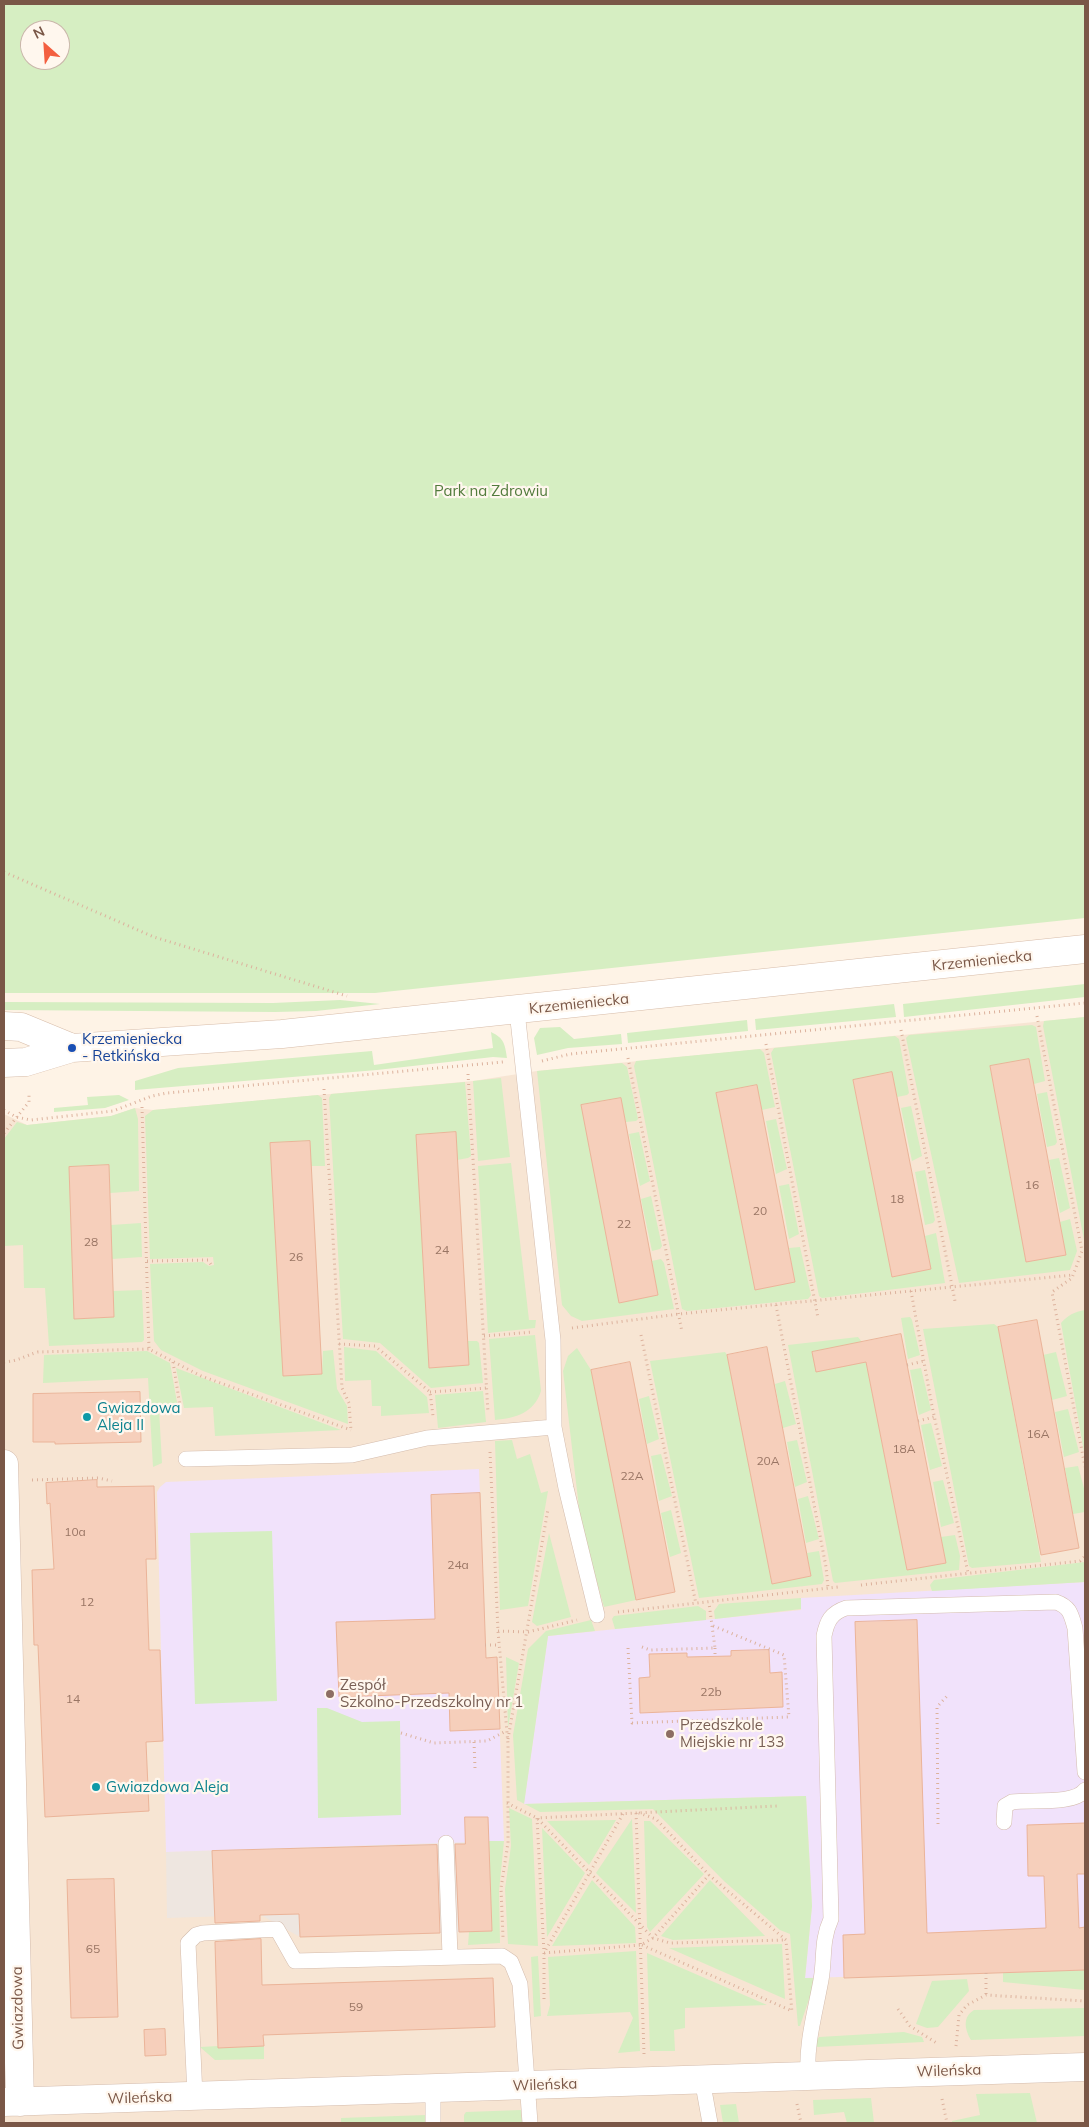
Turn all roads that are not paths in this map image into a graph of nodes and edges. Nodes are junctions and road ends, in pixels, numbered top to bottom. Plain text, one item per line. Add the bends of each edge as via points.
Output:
1 (1085, 949) edge
2 (517, 1011) junction
3 (4, 1026) edge
4 (72, 1048) junction
5 (4, 1064) edge
6 (554, 1427) junction
7 (186, 1459) dead end
8 (14, 1472) edge
9 (597, 1615) road end
10 (1085, 1772) edge
11 (1085, 1790) edge
12 (1004, 1822) dead end
13 (446, 1843) dead end
14 (450, 1956) junction
15 (1085, 2067) edge
16 (702, 2080) junction
17 (528, 2085) junction
18 (802, 2086) junction
19 (433, 2088) junction
20 (195, 2096) junction
21 (12, 2102) edge
22 (433, 2123) edge
23 (530, 2123) edge
24 (710, 2123) edge

1 - 2 street, Krzemieniecka
2 - 4 street, Krzemieniecka via 282,1034
2 - 6 lane via 552,1330
3 - 4 street, Krzemieniecka via 21,1027
4 - 5 street, Krzemieniecka via 26,1062
6 - 7 lane via 435,1437 352,1455
6 - 9 lane
8 - 21 street, Gwiazdowa
10 - 18 lane via 1075,1628 1070,1610 1065,1605 1056,1602 846,1608 830,1617 824,1636 830,1919 824,1935 822,1978
11 - 12 lane via 1070,1799 1012,1802 1005,1806
13 - 14 lane
14 - 17 lane via 502,1956 511,1962 520,1984
14 - 20 lane via 295,1961 277,1929 196,1935 188,1943
15 - 18 street, Wileńska
16 - 17 street, Wileńska
16 - 18 street, Wileńska
16 - 24 lane
17 - 19 street, Wileńska
17 - 23 lane
19 - 20 street, Wileńska
19 - 22 lane
20 - 21 street, Wileńska

